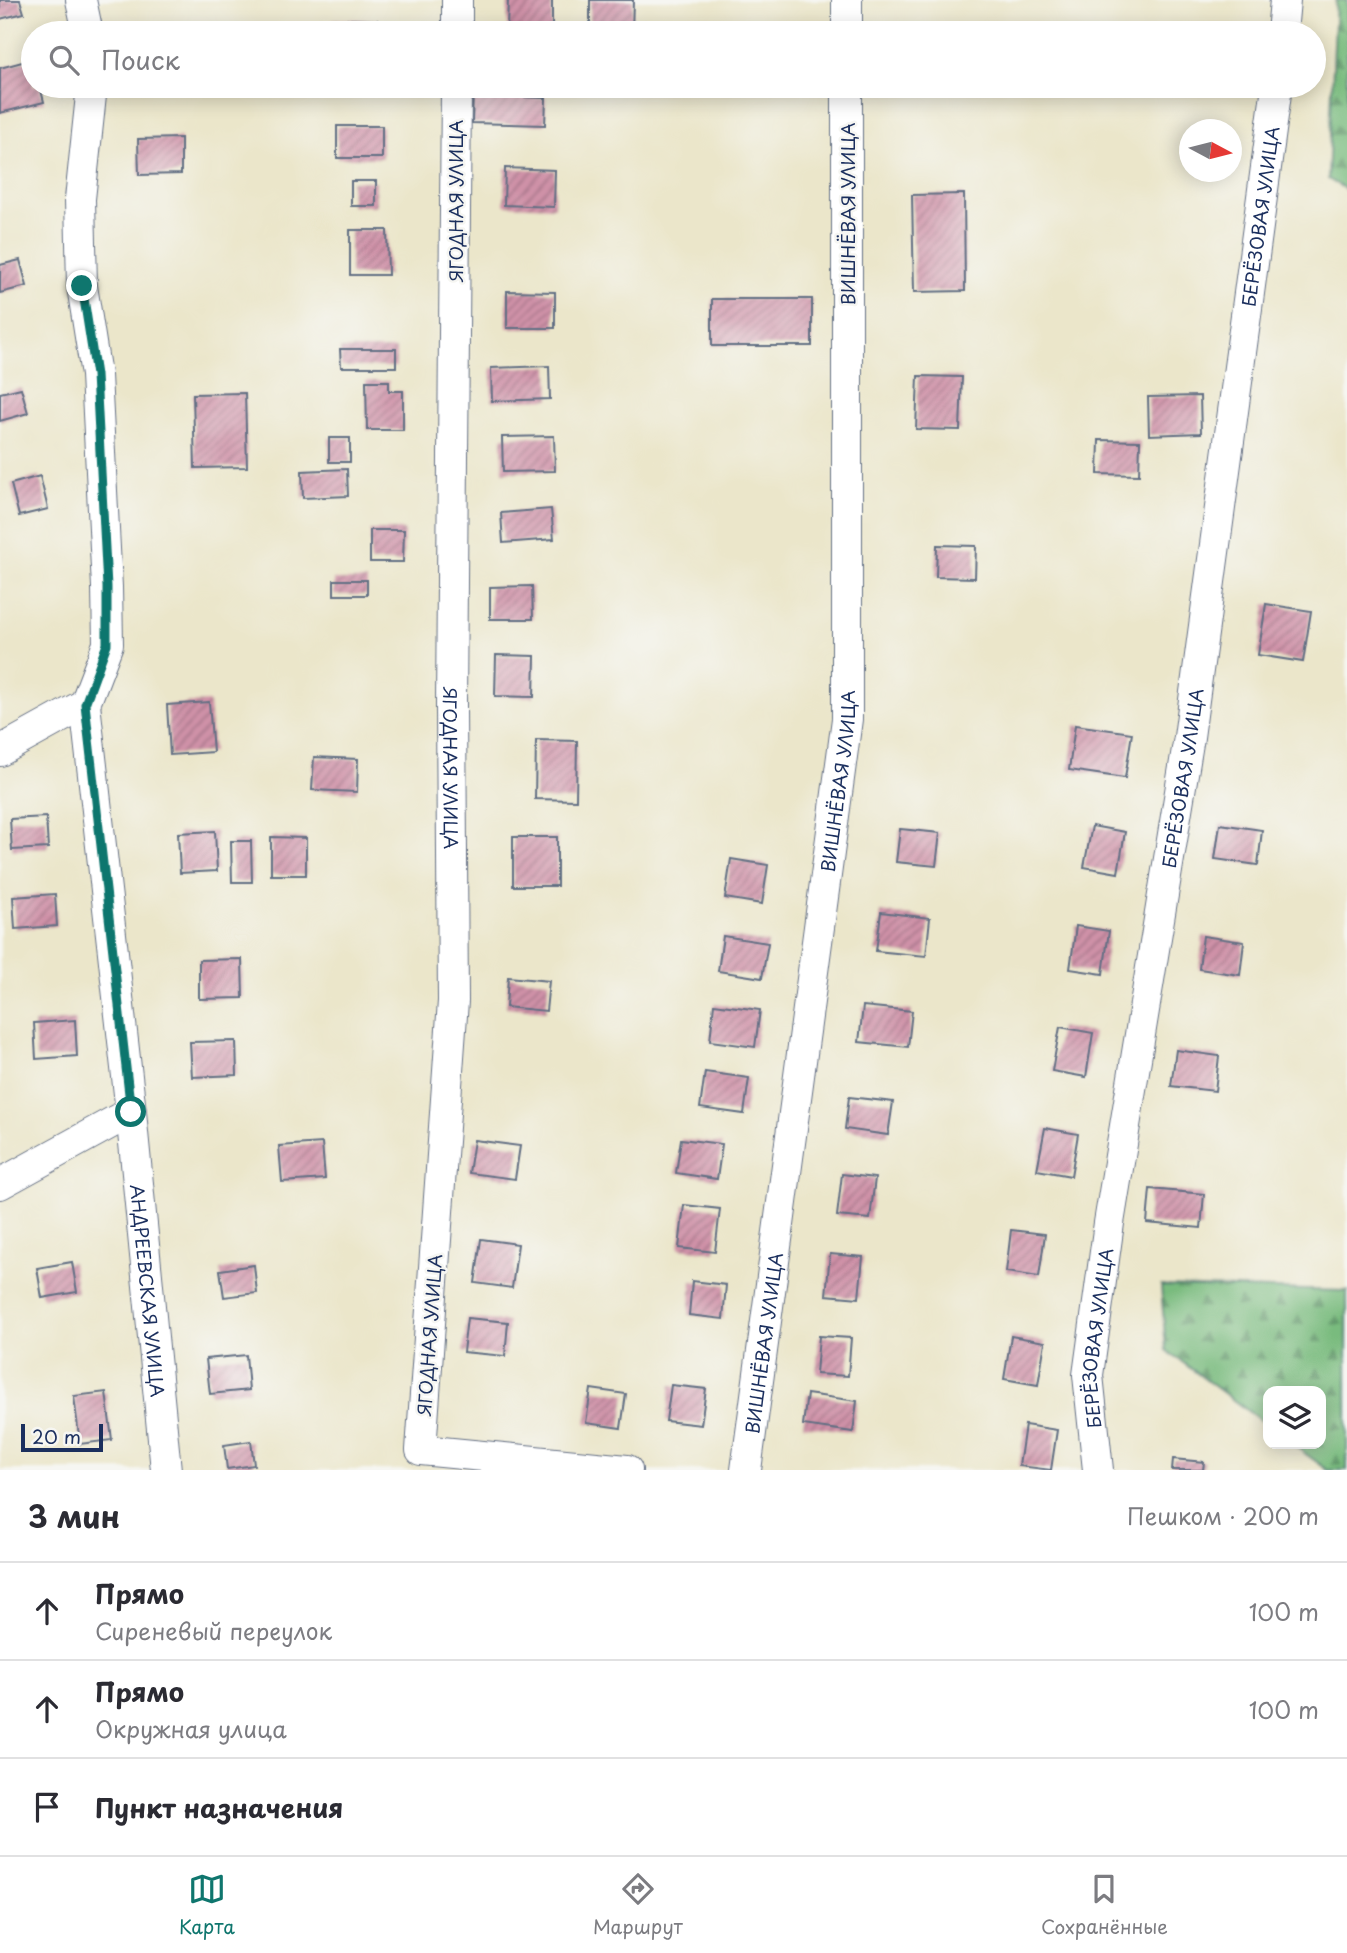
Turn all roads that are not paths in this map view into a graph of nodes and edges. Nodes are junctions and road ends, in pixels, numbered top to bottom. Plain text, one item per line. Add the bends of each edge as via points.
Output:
1 (81, 0) edge
2 (457, 0) edge
3 (847, 0) edge
4 (1285, 0) edge
5 (85, 21) edge
6 (457, 21) edge
7 (847, 21) edge
8 (1283, 21) edge
9 (91, 98) edge
10 (456, 98) edge
11 (847, 98) edge
12 (1275, 98) edge
13 (85, 704) junction
14 (0, 751) edge
15 (131, 1112) junction
16 (0, 1184) edge
17 (166, 1470) edge
18 (627, 1470) edge
19 (747, 1470) edge
20 (1098, 1470) edge

1 - 5 street
2 - 6 street
3 - 7 street
4 - 8 street
9 - 13 street via 79,199 82,286 96,375 107,644
10 - 18 street, ЯГОДНАЯ УЛИЦА via 453,1001 421,1450
11 - 19 street, ВИШНЁВАЯ УЛИЦА via 847,719
12 - 20 street, БЕРЁЗОВАЯ УЛИЦА via 1189,737 1088,1375
13 - 14 street
13 - 15 street, АНДРЕЕВСКАЯ УЛИЦА
15 - 16 street
15 - 17 street, АНДРЕЕВСКАЯ УЛИЦА

